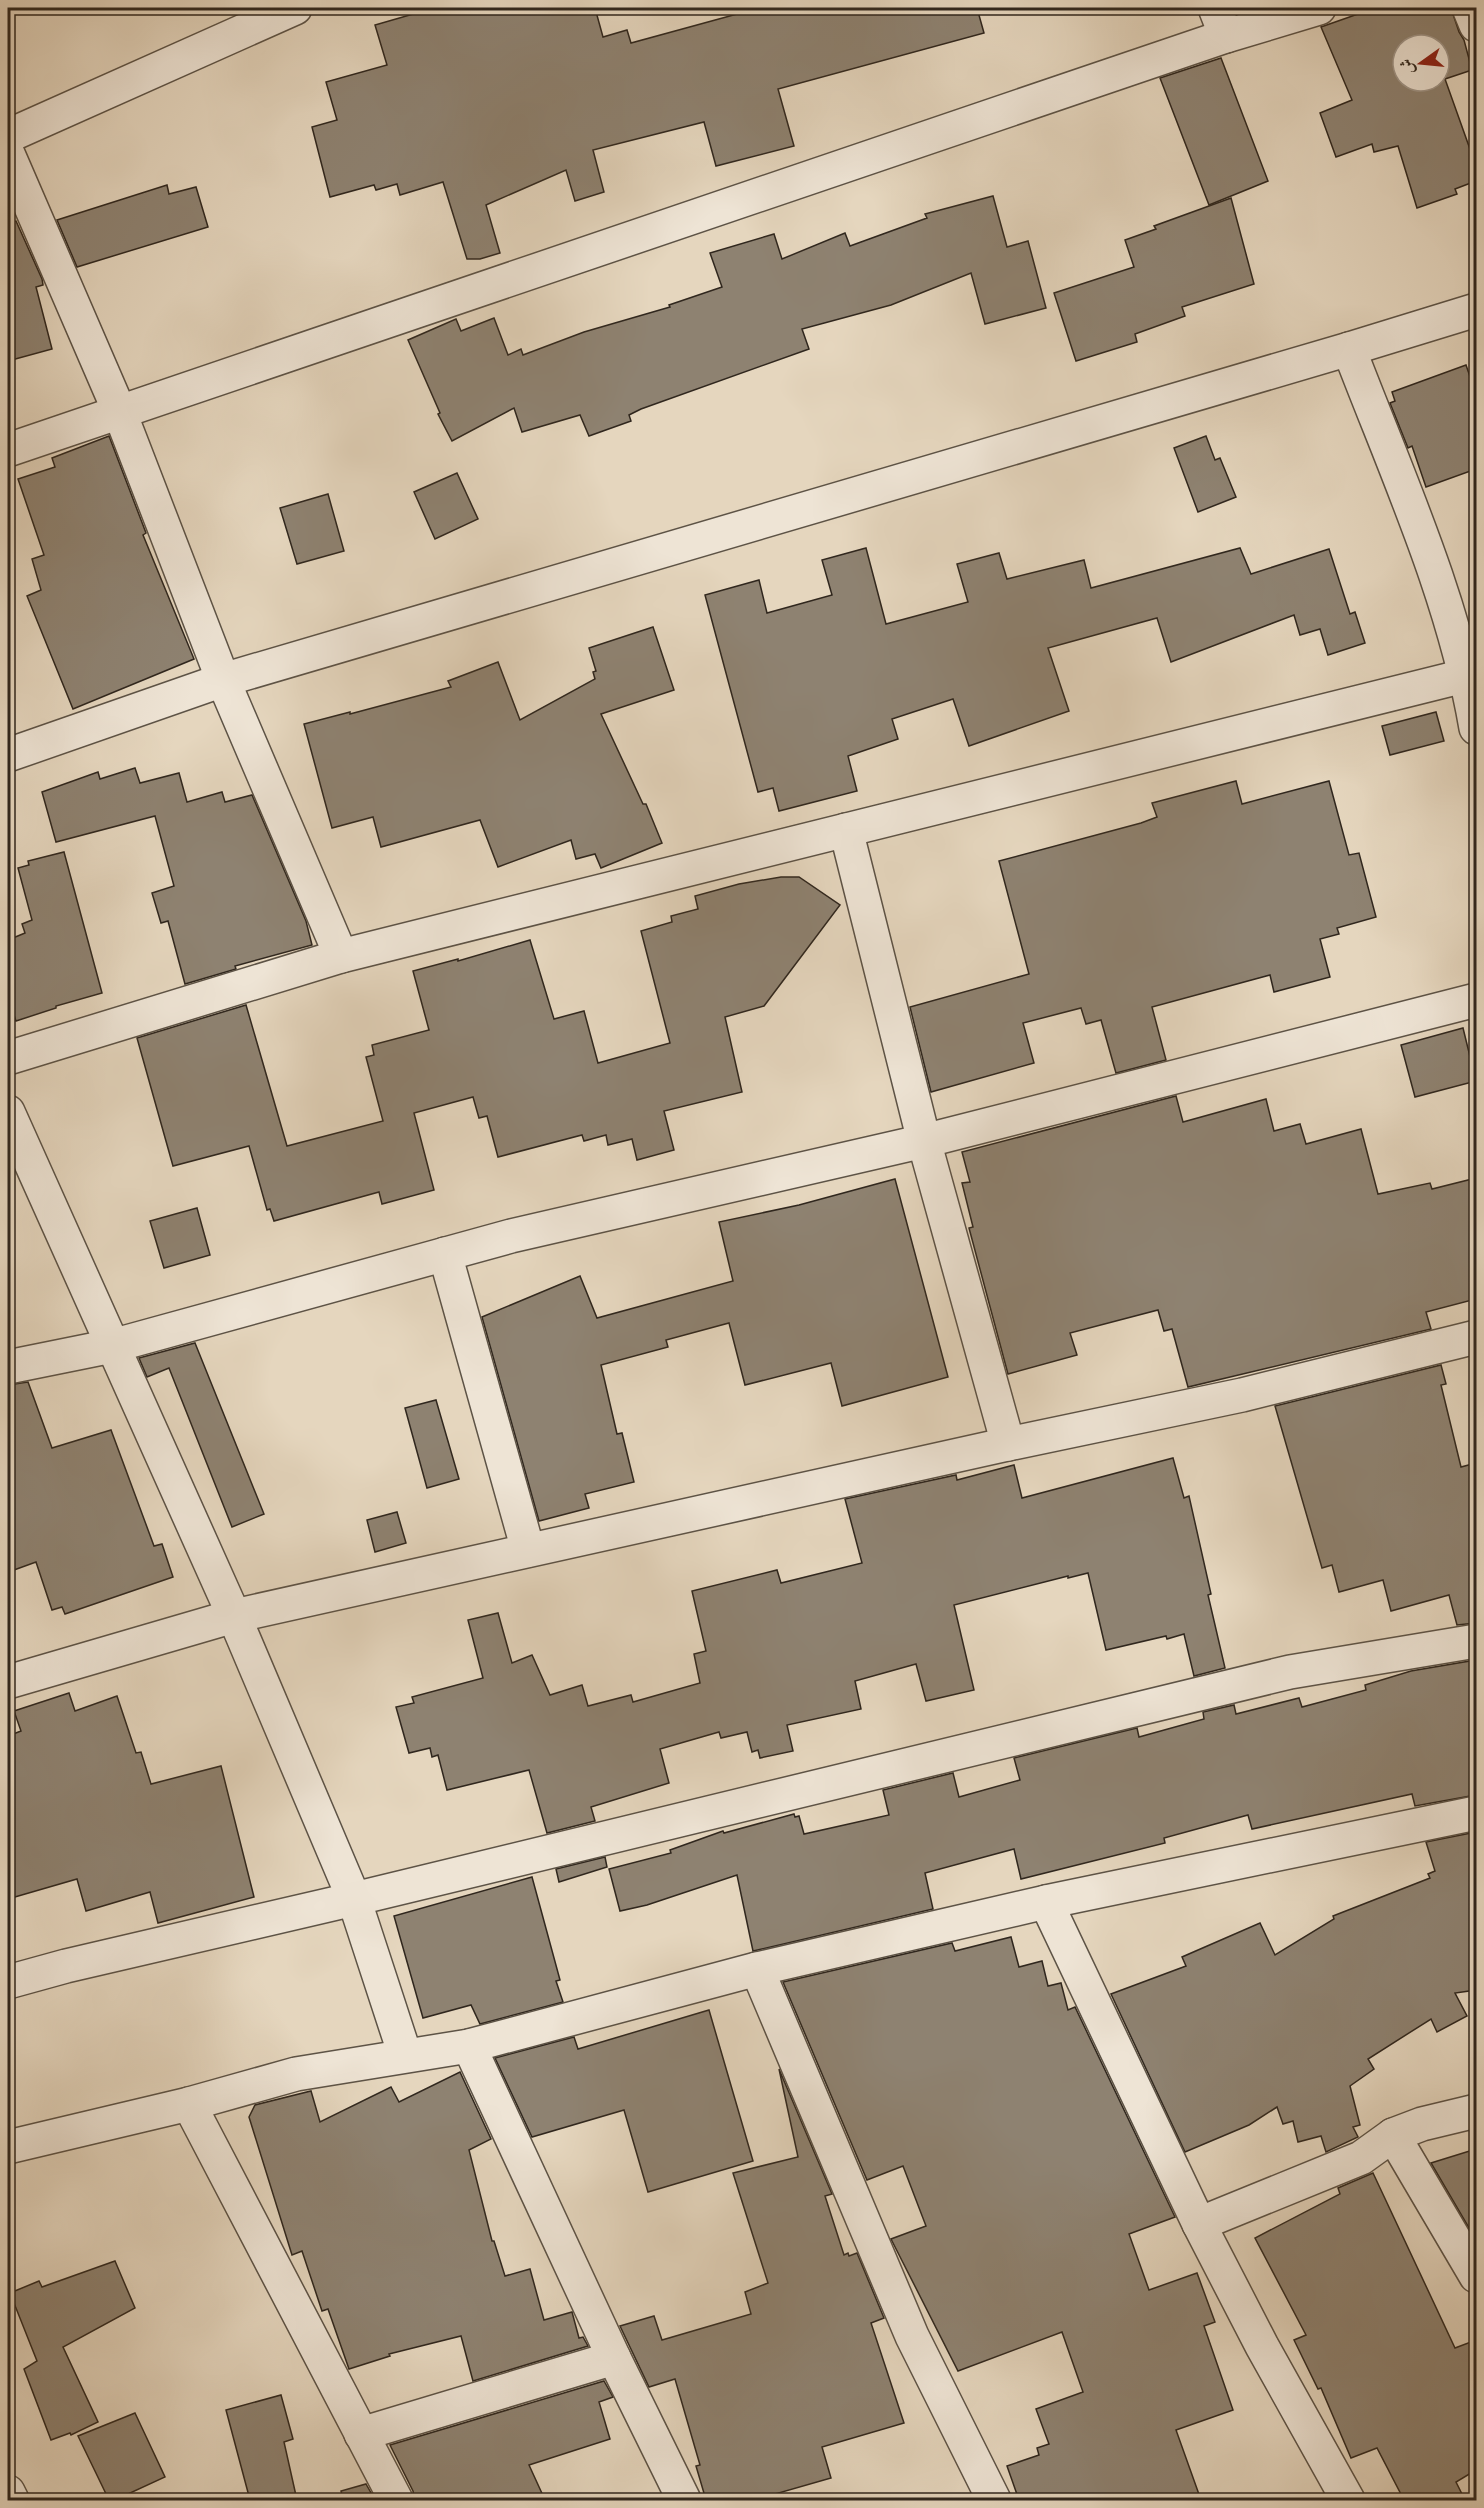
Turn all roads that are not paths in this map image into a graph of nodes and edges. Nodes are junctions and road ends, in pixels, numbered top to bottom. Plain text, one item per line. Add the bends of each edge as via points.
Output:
1 (295, 8) edge
2 (1319, 8) edge
3 (1469, 8) edge
4 (1221, 22) edge
5 (1476, 25) edge
6 (8, 136) edge
7 (8, 154) edge
8 (1476, 309) edge
9 (1350, 349) junction
10 (120, 413) junction
11 (8, 450) edge
12 (1472, 675) edge
13 (224, 680) junction
14 (1476, 728) edge
15 (8, 755) edge
16 (846, 830) junction
17 (341, 956) junction
18 (1476, 1000) edge
19 (8, 1058) edge
20 (8, 1112) edge
21 (924, 1141) junction
22 (445, 1254) junction
23 (1476, 1337) edge
24 (112, 1346) junction
25 (8, 1367) edge
26 (1008, 1443) junction
27 (528, 1550) junction
28 (234, 1616) junction
29 (1476, 1641) edge
30 (8, 1682) edge
31 (1476, 1813) edge
32 (354, 1899) junction
33 (1046, 1902) junction
34 (758, 1969) junction
35 (8, 1982) edge
36 (470, 2046) junction
37 (405, 2055) junction
38 (189, 2104) junction
39 (1476, 2111) edge
40 (1393, 2134) junction
41 (8, 2147) edge
42 (1198, 2224) junction
43 (1476, 2276) edge
44 (614, 2358) junction
45 (361, 2434) junction
46 (8, 2492) edge
47 (12, 2500) edge
48 (396, 2500) edge
49 (684, 2500) edge
50 (994, 2500) edge
51 (1348, 2500) edge

1 - 6 street
2 - 4 street
3 - 5 street
4 - 10 street
7 - 10 street
8 - 9 street
9 - 12 street
9 - 13 street
10 - 11 street
10 - 13 street
12 - 14 street
12 - 16 street
13 - 15 street
13 - 17 street
16 - 17 street
16 - 21 street
17 - 19 street
18 - 21 street
20 - 24 street
21 - 22 street
21 - 26 street
22 - 24 street
22 - 27 street
23 - 26 street via 1242,1395
24 - 25 street
24 - 28 street
26 - 27 street
27 - 28 street
28 - 30 street
28 - 32 street
29 - 32 street via 1290,1672
31 - 33 street
32 - 35 street
32 - 37 street
33 - 34 street
33 - 42 street
34 - 36 street
34 - 50 street via 912,2336
36 - 37 street
36 - 44 street
37 - 38 street via 296,2074
38 - 41 street
38 - 45 street
39 - 40 street
40 - 42 street via 1361,2158
40 - 43 street
42 - 51 street
44 - 45 street
44 - 49 street
45 - 48 street
46 - 47 street

